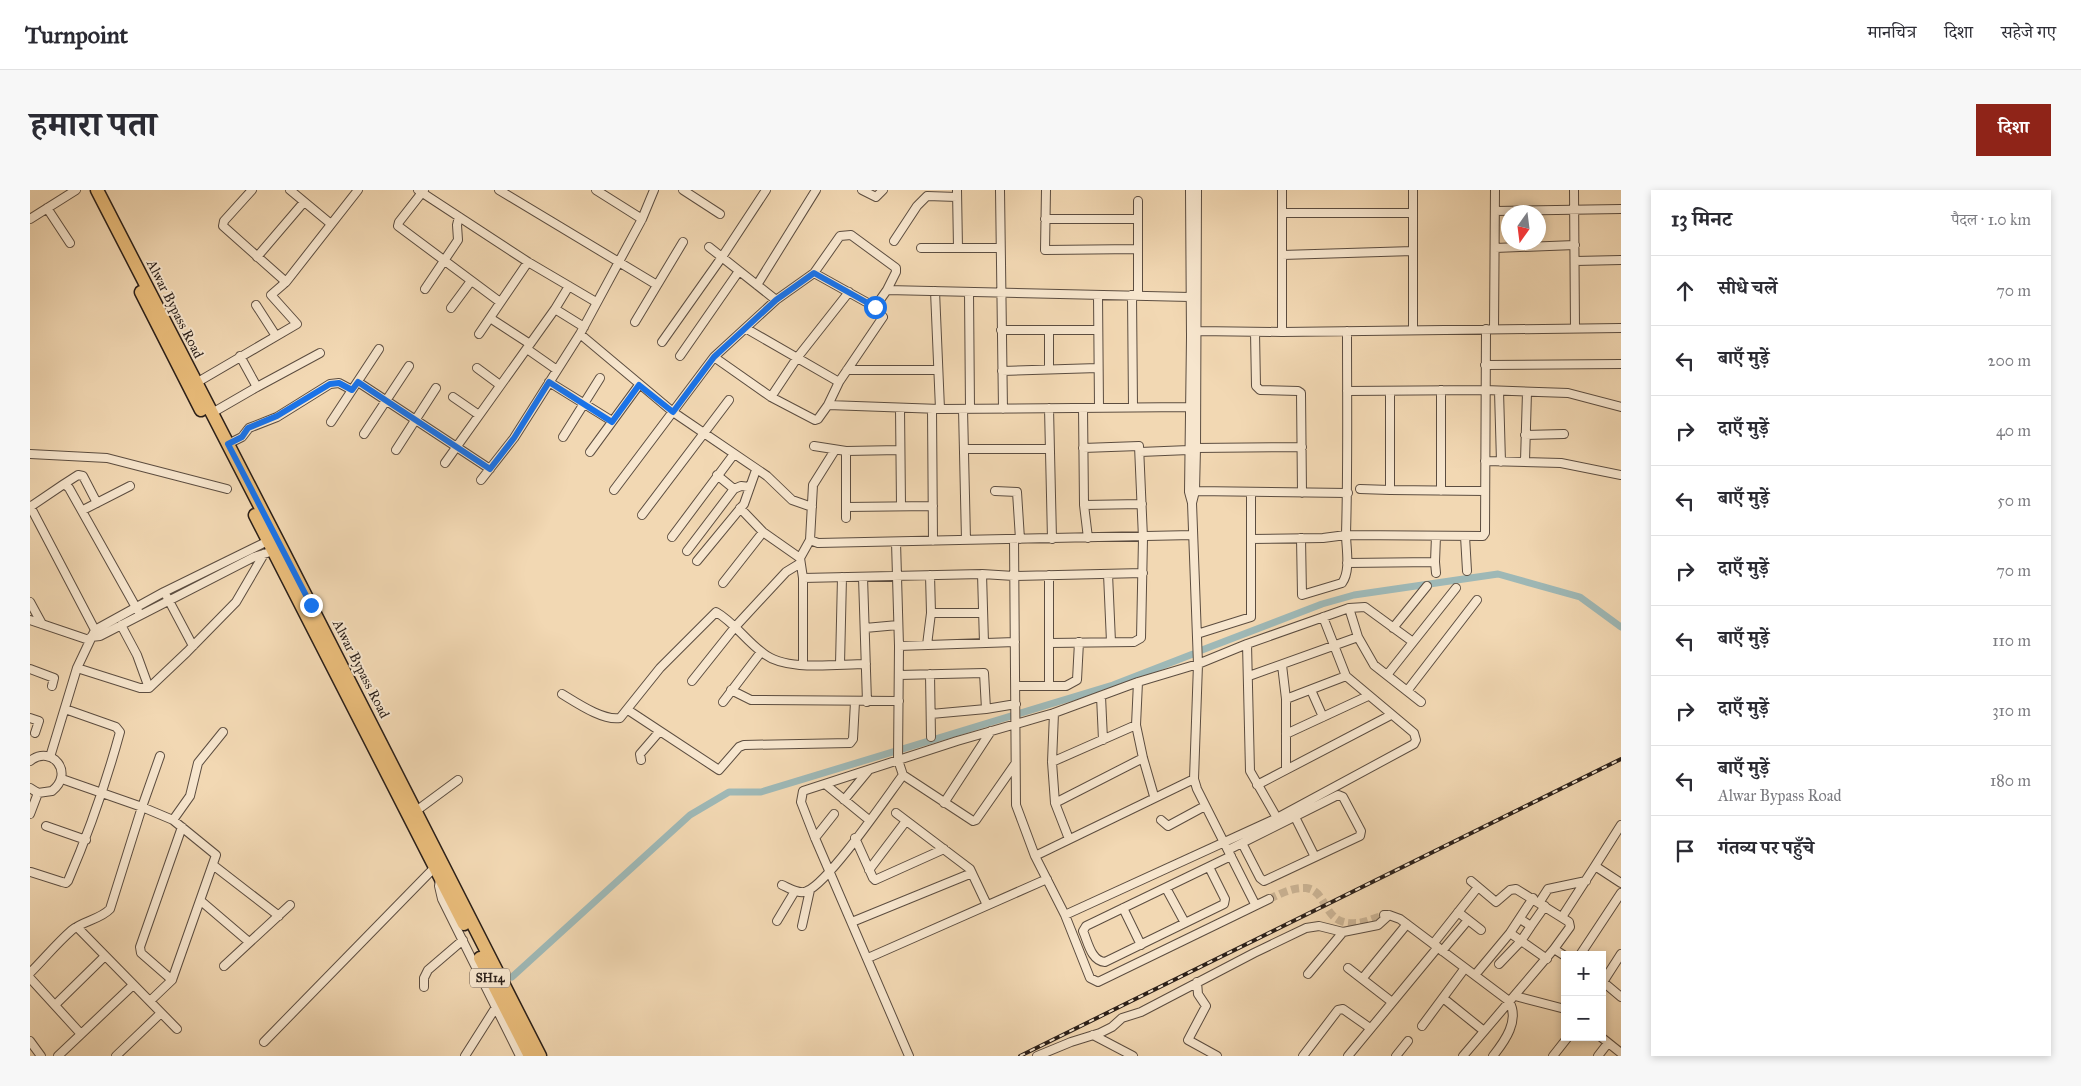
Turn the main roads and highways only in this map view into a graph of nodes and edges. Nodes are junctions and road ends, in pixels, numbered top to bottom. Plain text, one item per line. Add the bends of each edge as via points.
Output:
1 (88, 190) edge
2 (97, 190) edge
3 (530, 1056) edge
4 (540, 1056) edge

1 - 3 main road, Alwar Bypass Road / SH14
2 - 4 main road, Alwar Bypass Road / SH14 via 236,440 416,811

